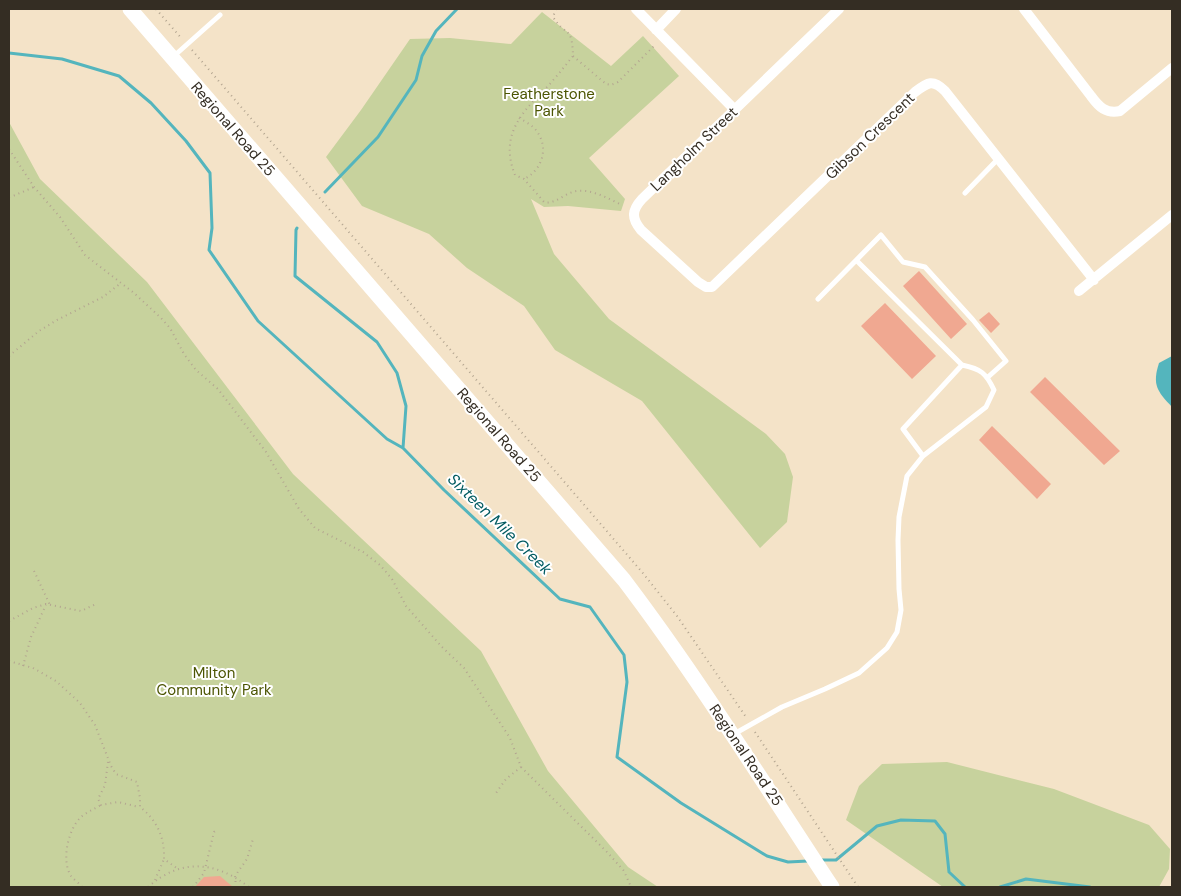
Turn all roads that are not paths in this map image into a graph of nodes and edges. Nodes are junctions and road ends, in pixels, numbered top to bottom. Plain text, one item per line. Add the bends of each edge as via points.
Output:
1 (130, 9) edge
2 (636, 9) edge
3 (676, 9) edge
4 (839, 9) edge
5 (1024, 9) edge
6 (220, 15) dead end
7 (656, 30) junction
8 (172, 58) junction
9 (1172, 68) edge
10 (735, 110) junction
11 (998, 159) junction
12 (965, 193) dead end
13 (1172, 215) edge
14 (856, 261) junction
15 (1094, 280) junction
16 (712, 287) joint
17 (1079, 291) dead end
18 (818, 299) dead end
19 (962, 365) junction
20 (988, 377) junction
21 (923, 456) junction
22 (733, 735) junction
23 (830, 884) edge

1 - 8 main road, Regional Road 25
2 - 7 street
3 - 7 street
4 - 10 street, Langholm Street
5 - 9 street via 1106,111 1120,111
6 - 8 lane
7 - 10 street
8 - 22 main road, Regional Road 25 via 624,580
10 - 16 street, Langholm Street via 642,198 634,210 636,224 641,230 698,282
11 - 12 lane
11 - 15 street, Gibson Crescent
11 - 16 street, Gibson Crescent via 938,84 930,82 923,85
13 - 15 street
14 - 18 lane
14 - 19 lane
14 - 20 lane via 880,236 903,262 925,267 1006,361
15 - 17 street
19 - 20 lane via 977,368
19 - 21 lane via 903,429
20 - 21 lane via 994,390 986,407
21 - 22 lane via 907,476 899,518 901,610 897,632 887,648 859,673 782,707
22 - 23 main road, Regional Road 25

